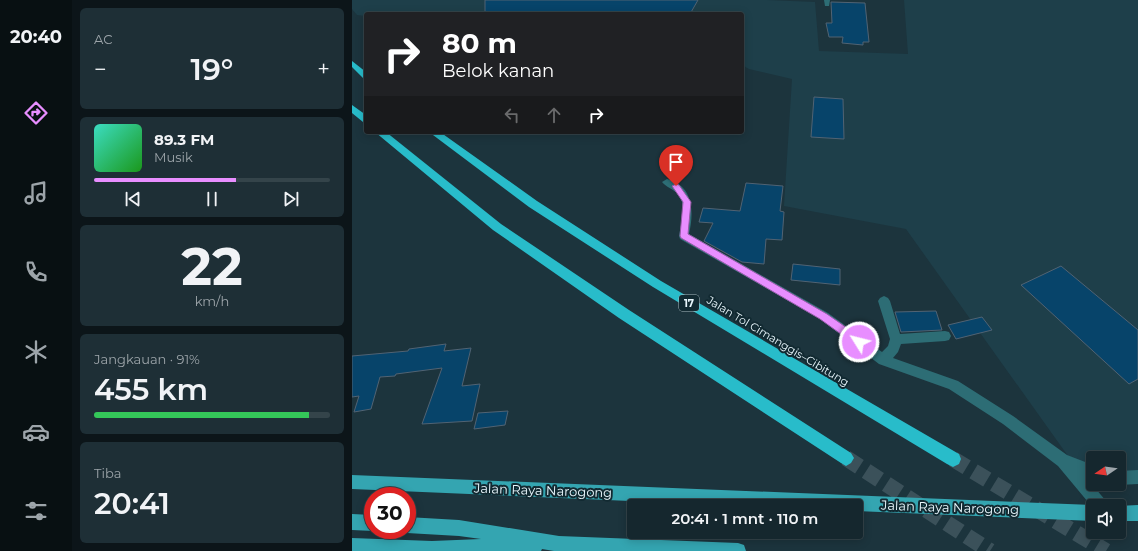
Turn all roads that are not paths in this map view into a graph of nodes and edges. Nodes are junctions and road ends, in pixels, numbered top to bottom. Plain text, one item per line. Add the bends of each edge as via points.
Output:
1 (352, 63) edge
2 (364, 74) edge
3 (352, 108) edge
4 (364, 118) edge
5 (382, 134) edge
6 (437, 134) edge
7 (667, 182) dead end
8 (884, 300) dead end
9 (944, 336) dead end
10 (896, 339) junction
11 (883, 360) junction
12 (846, 458) tunnel mouth
13 (953, 460) tunnel mouth
14 (1063, 461) junction
15 (1086, 469) edge
16 (1138, 477) edge
17 (1126, 478) edge
18 (352, 482) edge
19 (1095, 499) edge
20 (1086, 513) edge
21 (1138, 513) edge
22 (1126, 514) edge
23 (352, 522) edge
24 (364, 523) edge
25 (416, 526) edge
26 (559, 544) junction
27 (352, 546) edge
28 (432, 550) edge
29 (696, 550) edge
30 (738, 551) edge

1 - 2 highway
3 - 4 highway
5 - 12 highway via 497,227 624,314
6 - 13 highway, Jalan Tol Cimanggis–Cibitung / 17 via 533,204 657,284
7 - 11 street via 676,186 687,202 684,236 824,316
8 - 10 street
9 - 10 street
10 - 11 street via 894,348
11 - 14 street via 953,385 1008,420
14 - 15 street
14 - 19 street
16 - 17 street
18 - 20 main road, Jalan Raya Narogong
21 - 22 main road
23 - 24 main road
25 - 26 main road via 459,528
26 - 28 main road
26 - 29 main road
27 - 28 main road
29 - 30 main road

